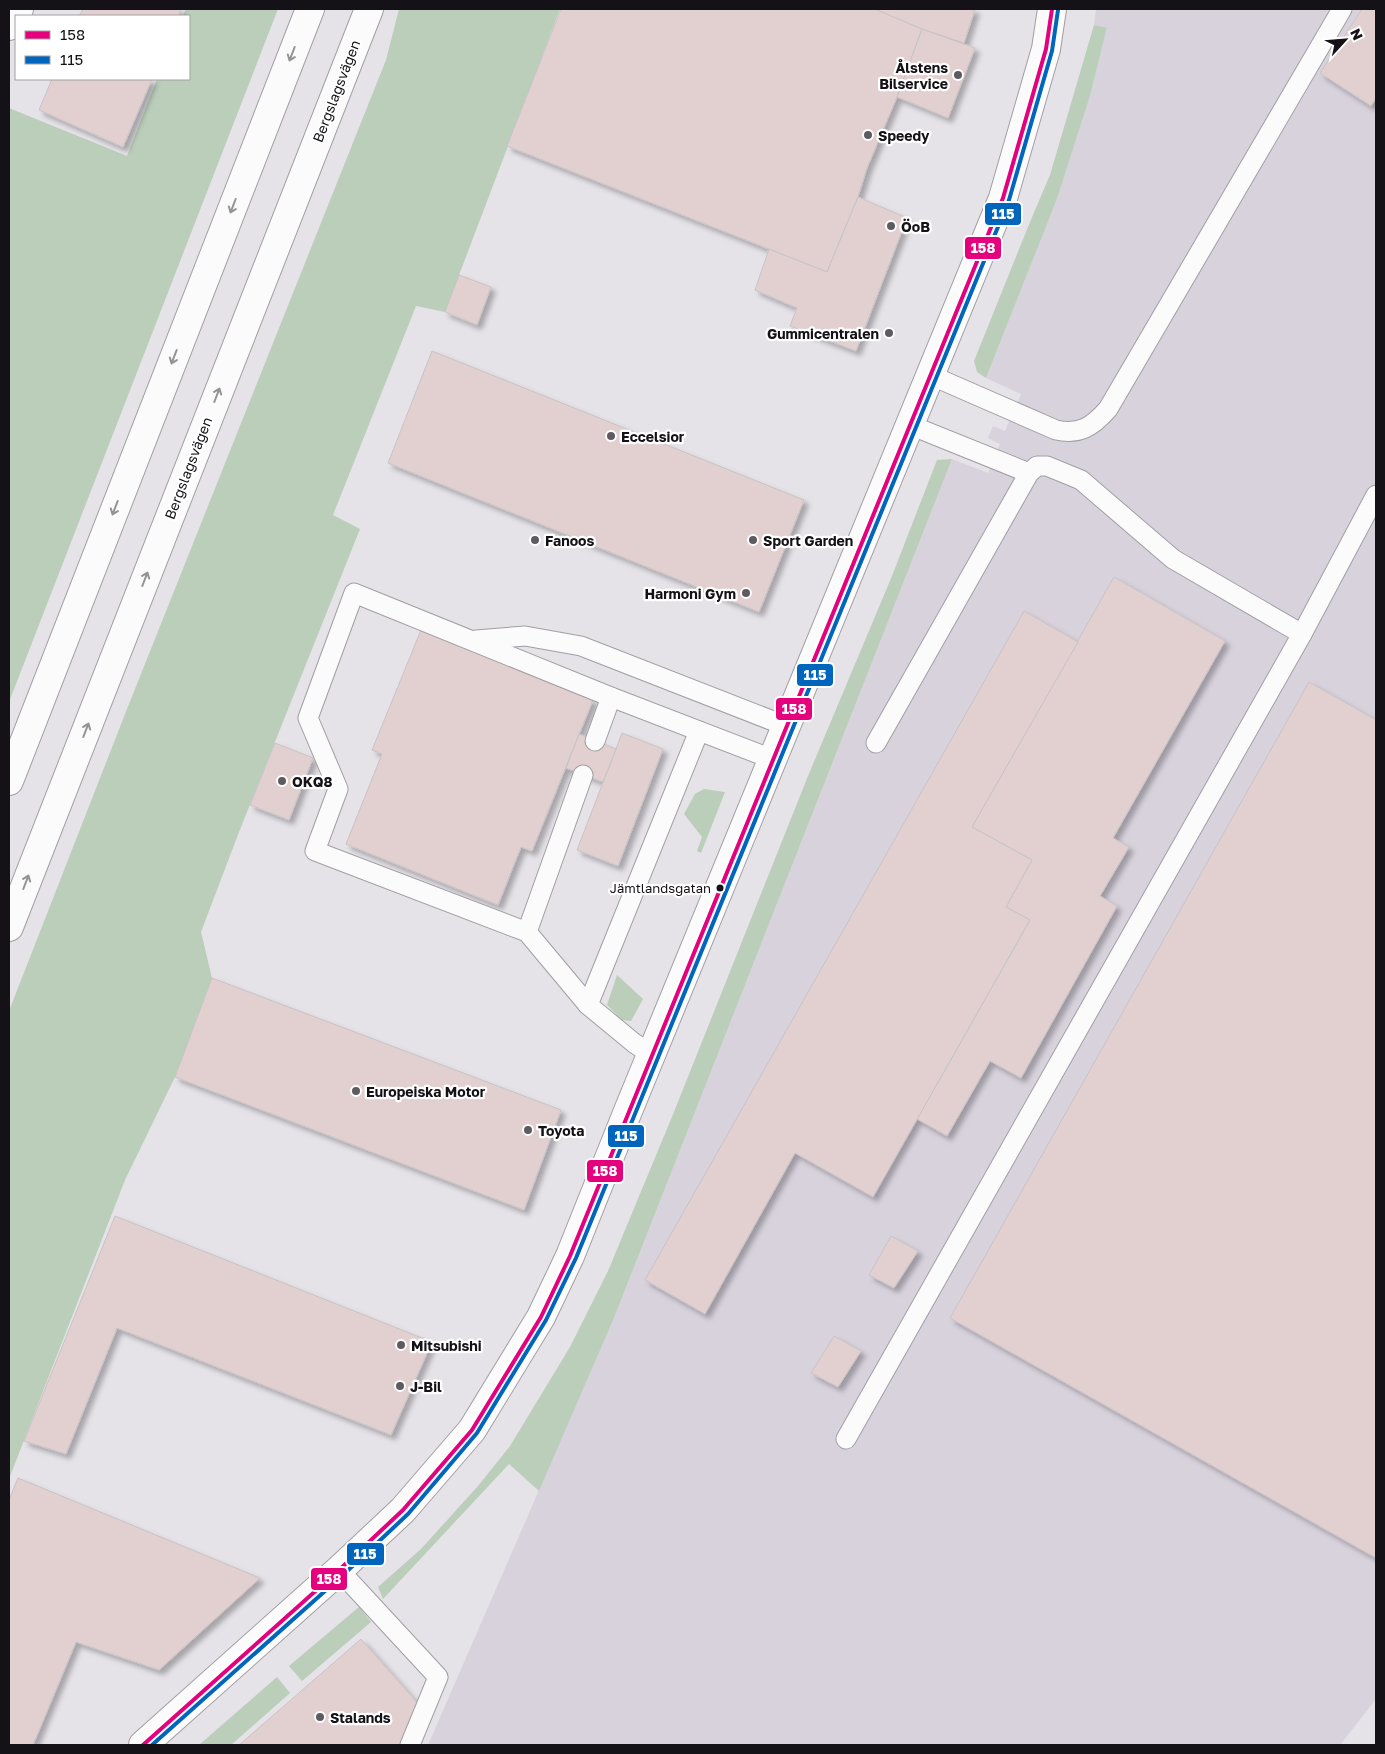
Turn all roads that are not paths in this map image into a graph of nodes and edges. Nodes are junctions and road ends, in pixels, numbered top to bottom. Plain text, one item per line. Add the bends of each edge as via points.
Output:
1 (310, 9) edge
2 (369, 9) edge
3 (1052, 9) edge
4 (1342, 9) edge
5 (930, 375) junction
6 (910, 425) junction
7 (1029, 473) junction
8 (1376, 495) edge
9 (1302, 634) junction
10 (470, 640) junction
11 (611, 697) junction
12 (786, 726) junction
13 (699, 731) junction
14 (595, 741) dead end
15 (876, 743) dead end
16 (772, 759) junction
17 (583, 775) dead end
18 (9, 781) edge
19 (9, 927) edge
20 (527, 932) junction
21 (588, 1005) junction
22 (652, 1054) junction
23 (846, 1438) dead end
24 (339, 1570) junction
25 (143, 1745) edge
26 (410, 1745) edge

1 -> 18 street
19 -> 2 street, Bergslagsvägen
3 - 5 street via 1046,49 1003,198
4 - 5 lane via 1108,410 1094,423 1075,432 1056,430
5 - 6 street
6 - 7 lane
6 - 12 street
7 - 9 lane via 1042,465 1081,480 1173,559
7 - 15 lane
8 - 9 lane
9 - 23 lane
10 - 11 lane
10 - 12 lane via 525,636 581,646
10 - 20 lane via 354,593 308,718 338,789 315,851
11 - 13 lane
11 - 14 lane
12 - 16 street
13 - 16 lane
13 - 21 lane
16 - 22 street
17 - 20 lane
20 - 21 lane
21 - 22 lane via 634,1044
22 - 24 street via 570,1256 541,1317 472,1430 403,1510
24 - 25 street
24 - 26 lane via 438,1677

